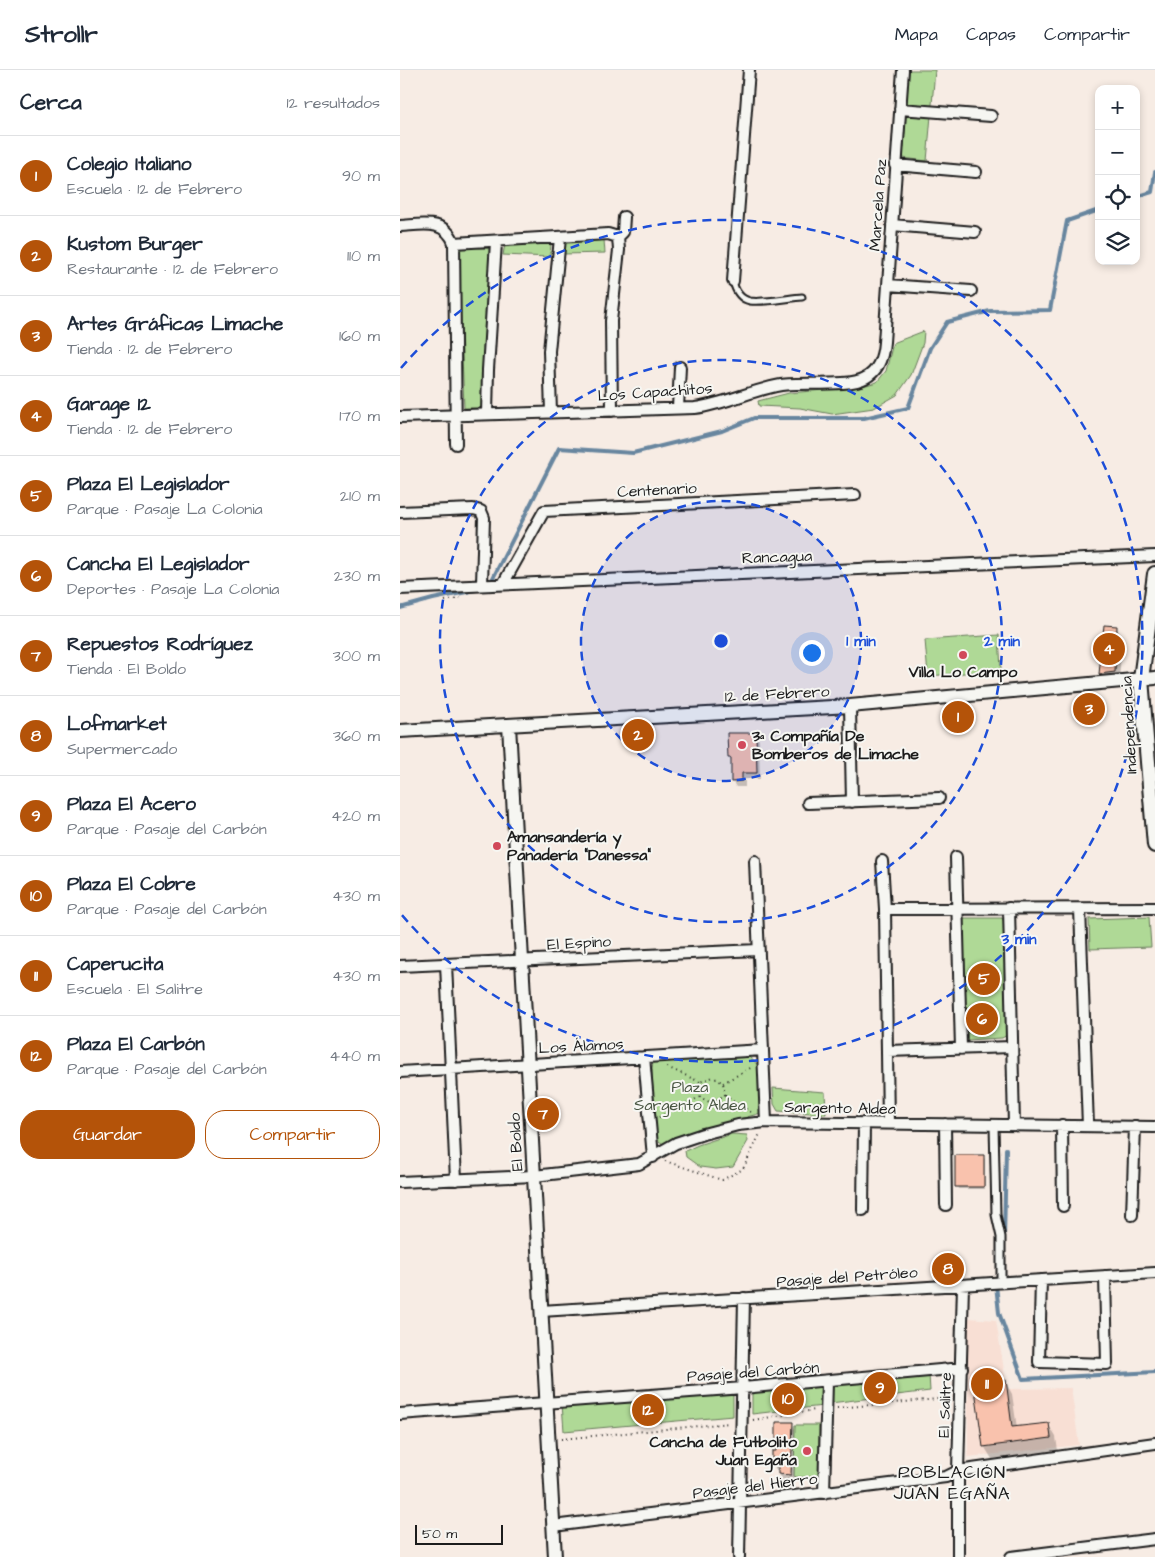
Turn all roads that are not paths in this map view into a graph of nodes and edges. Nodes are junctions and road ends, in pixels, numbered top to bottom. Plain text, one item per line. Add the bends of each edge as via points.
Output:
1 (749, 70) edge
2 (903, 70) edge
3 (900, 109) junction
4 (990, 116) dead end
5 (895, 165) junction
6 (976, 172) dead end
7 (624, 218) dead end
8 (892, 225) junction
9 (400, 226) edge
10 (975, 232) dead end
11 (618, 237) junction
12 (560, 238) junction
13 (496, 242) junction
14 (454, 243) junction
15 (733, 281) joint
16 (888, 285) junction
17 (971, 291) dead end
18 (802, 297) dead end
19 (884, 342) joint
20 (680, 367) dead end
21 (678, 408) junction
22 (612, 411) junction
23 (551, 412) junction
24 (488, 414) junction
25 (456, 416) junction
26 (400, 417) edge
27 (456, 444) dead end
28 (855, 494) dead end
29 (400, 512) edge
30 (1155, 556) edge
31 (1155, 574) edge
32 (491, 584) junction
33 (400, 589) edge
34 (1148, 679) edge
35 (850, 706) junction
36 (509, 725) junction
37 (400, 731) edge
38 (939, 798) dead end
39 (852, 802) junction
40 (808, 803) dead end
41 (1155, 845) edge
42 (956, 857) dead end
43 (755, 861) dead end
44 (882, 861) dead end
45 (1009, 908) junction
46 (1155, 908) edge
47 (885, 909) junction
48 (956, 909) junction
49 (1080, 909) junction
50 (758, 950) junction
51 (522, 961) junction
52 (446, 964) junction
53 (400, 966) edge
54 (1012, 1047) junction
55 (961, 1049) junction
56 (763, 1050) junction
57 (887, 1051) junction
58 (644, 1057) junction
59 (528, 1064) junction
60 (451, 1069) junction
61 (400, 1072) edge
62 (766, 1122) junction
63 (864, 1123) junction
64 (888, 1124) junction
65 (945, 1124) junction
66 (994, 1125) junction
67 (1014, 1125) junction
68 (1062, 1126) junction
69 (1088, 1126) junction
70 (1135, 1126) junction
71 (1155, 1126) edge
72 (653, 1157) junction
73 (534, 1176) junction
74 (456, 1180) junction
75 (400, 1182) edge
76 (946, 1205) dead end
77 (1063, 1206) dead end
78 (863, 1210) dead end
79 (1132, 1215) dead end
80 (1155, 1273) edge
81 (1105, 1276) junction
82 (1041, 1280) junction
83 (998, 1283) junction
84 (963, 1285) junction
85 (744, 1298) junction
86 (541, 1311) junction
87 (962, 1368) junction
88 (827, 1381) junction
89 (743, 1388) junction
90 (546, 1402) junction
91 (400, 1414) edge
92 (1155, 1443) edge
93 (958, 1470) junction
94 (824, 1492) junction
95 (740, 1503) junction
96 (553, 1526) junction
97 (1155, 1540) edge
98 (555, 1557) edge
99 (740, 1557) edge
100 (958, 1557) edge
101 (1011, 1557) edge

1 - 15 street
2 - 3 street, Marcela Paz
3 - 4 street
3 - 5 street, Marcela Paz
5 - 6 street
5 - 8 street, Marcela Paz
7 - 11 street via 623,232
8 - 10 street
8 - 16 street, Marcela Paz
9 - 14 street via 440,226
11 - 12 street via 608,234
11 - 22 street via 612,322
12 - 13 street
12 - 23 street via 549,352
13 - 14 street
13 - 24 street
14 - 25 street
15 - 18 lane via 738,292 752,301
16 - 17 street
16 - 19 street, Marcela Paz
19 - 21 street, Los Capachitos via 882,358 874,371 858,381 780,385 709,406
20 - 21 street
21 - 22 street, Los Capachitos
22 - 23 street, Los Capachitos
23 - 24 street, Los Capachitos
24 - 25 street, Los Capachitos
25 - 26 street, Los Capachitos
25 - 27 street
28 - 32 street, Centenario via 544,511
29 - 32 street via 481,511
30 - 32 street, Rancagua
31 - 34 main road, Independencia
32 - 33 street, Rancagua
34 - 35 street, 12 de Febrero
34 - 41 main road, Independencia
35 - 36 street, 12 de Febrero
35 - 39 street
36 - 37 street, 12 de Febrero
36 - 51 street, El Boldo
38 - 39 street
39 - 40 street
42 - 48 street
43 - 50 street
44 - 47 street
45 - 48 street
45 - 49 street
45 - 54 street
46 - 49 street
47 - 48 street
47 - 57 street
48 - 55 street
49 - 69 street
50 - 51 street, El Espino
50 - 56 street
51 - 52 street, El Espino
51 - 59 street, El Boldo
52 - 53 street, El Espino
52 - 60 street
54 - 55 street
54 - 67 street
55 - 57 street
56 - 58 street, Los Álamos
56 - 62 street
57 - 64 street
58 - 59 street, Los Álamos
58 - 72 street
59 - 60 street, Los Álamos
59 - 73 street, El Boldo
60 - 61 street, Los Álamos
60 - 74 street
62 - 63 street, Sargento Aldea
62 - 72 street, Sargento Aldea via 703,1134 676,1143
63 - 64 street, Sargento Aldea
63 - 78 street
64 - 65 street, Sargento Aldea
65 - 66 street, Sargento Aldea
65 - 76 street
66 - 67 street, Sargento Aldea
66 - 83 street via 996,1215 1001,1237
67 - 68 street, Sargento Aldea
68 - 69 street, Sargento Aldea
68 - 77 street
69 - 70 street, Sargento Aldea
70 - 71 street, Sargento Aldea
70 - 79 street
72 - 73 street, Sargento Aldea via 639,1164
73 - 74 street, Sargento Aldea
73 - 86 street, El Boldo
74 - 75 street, Sargento Aldea
80 - 81 street, Pasaje del Petróleo
81 - 82 street, Pasaje del Petróleo
81 - 82 street via 1107,1364 1039,1362
82 - 83 street, Pasaje del Petróleo
83 - 84 street, Pasaje del Petróleo
84 - 85 street, Pasaje del Petróleo
84 - 87 street, El Salitre
85 - 86 street, Pasaje del Petróleo
85 - 89 street
86 - 90 street, El Boldo
87 - 88 street, Pasaje del Carbón
87 - 93 street, El Salitre
88 - 89 street, Pasaje del Carbón
88 - 94 street
89 - 90 street, Pasaje del Carbón
89 - 95 street
90 - 91 street, Pasaje del Carbón
90 - 96 street, El Boldo
92 - 93 street, Pasaje del Hierro
93 - 94 street, Pasaje del Hierro via 946,1477
93 - 100 street, El Salitre
94 - 95 street, Pasaje del Hierro
95 - 96 street, Pasaje del Hierro
95 - 99 street
96 - 98 street, El Boldo
97 - 101 street

